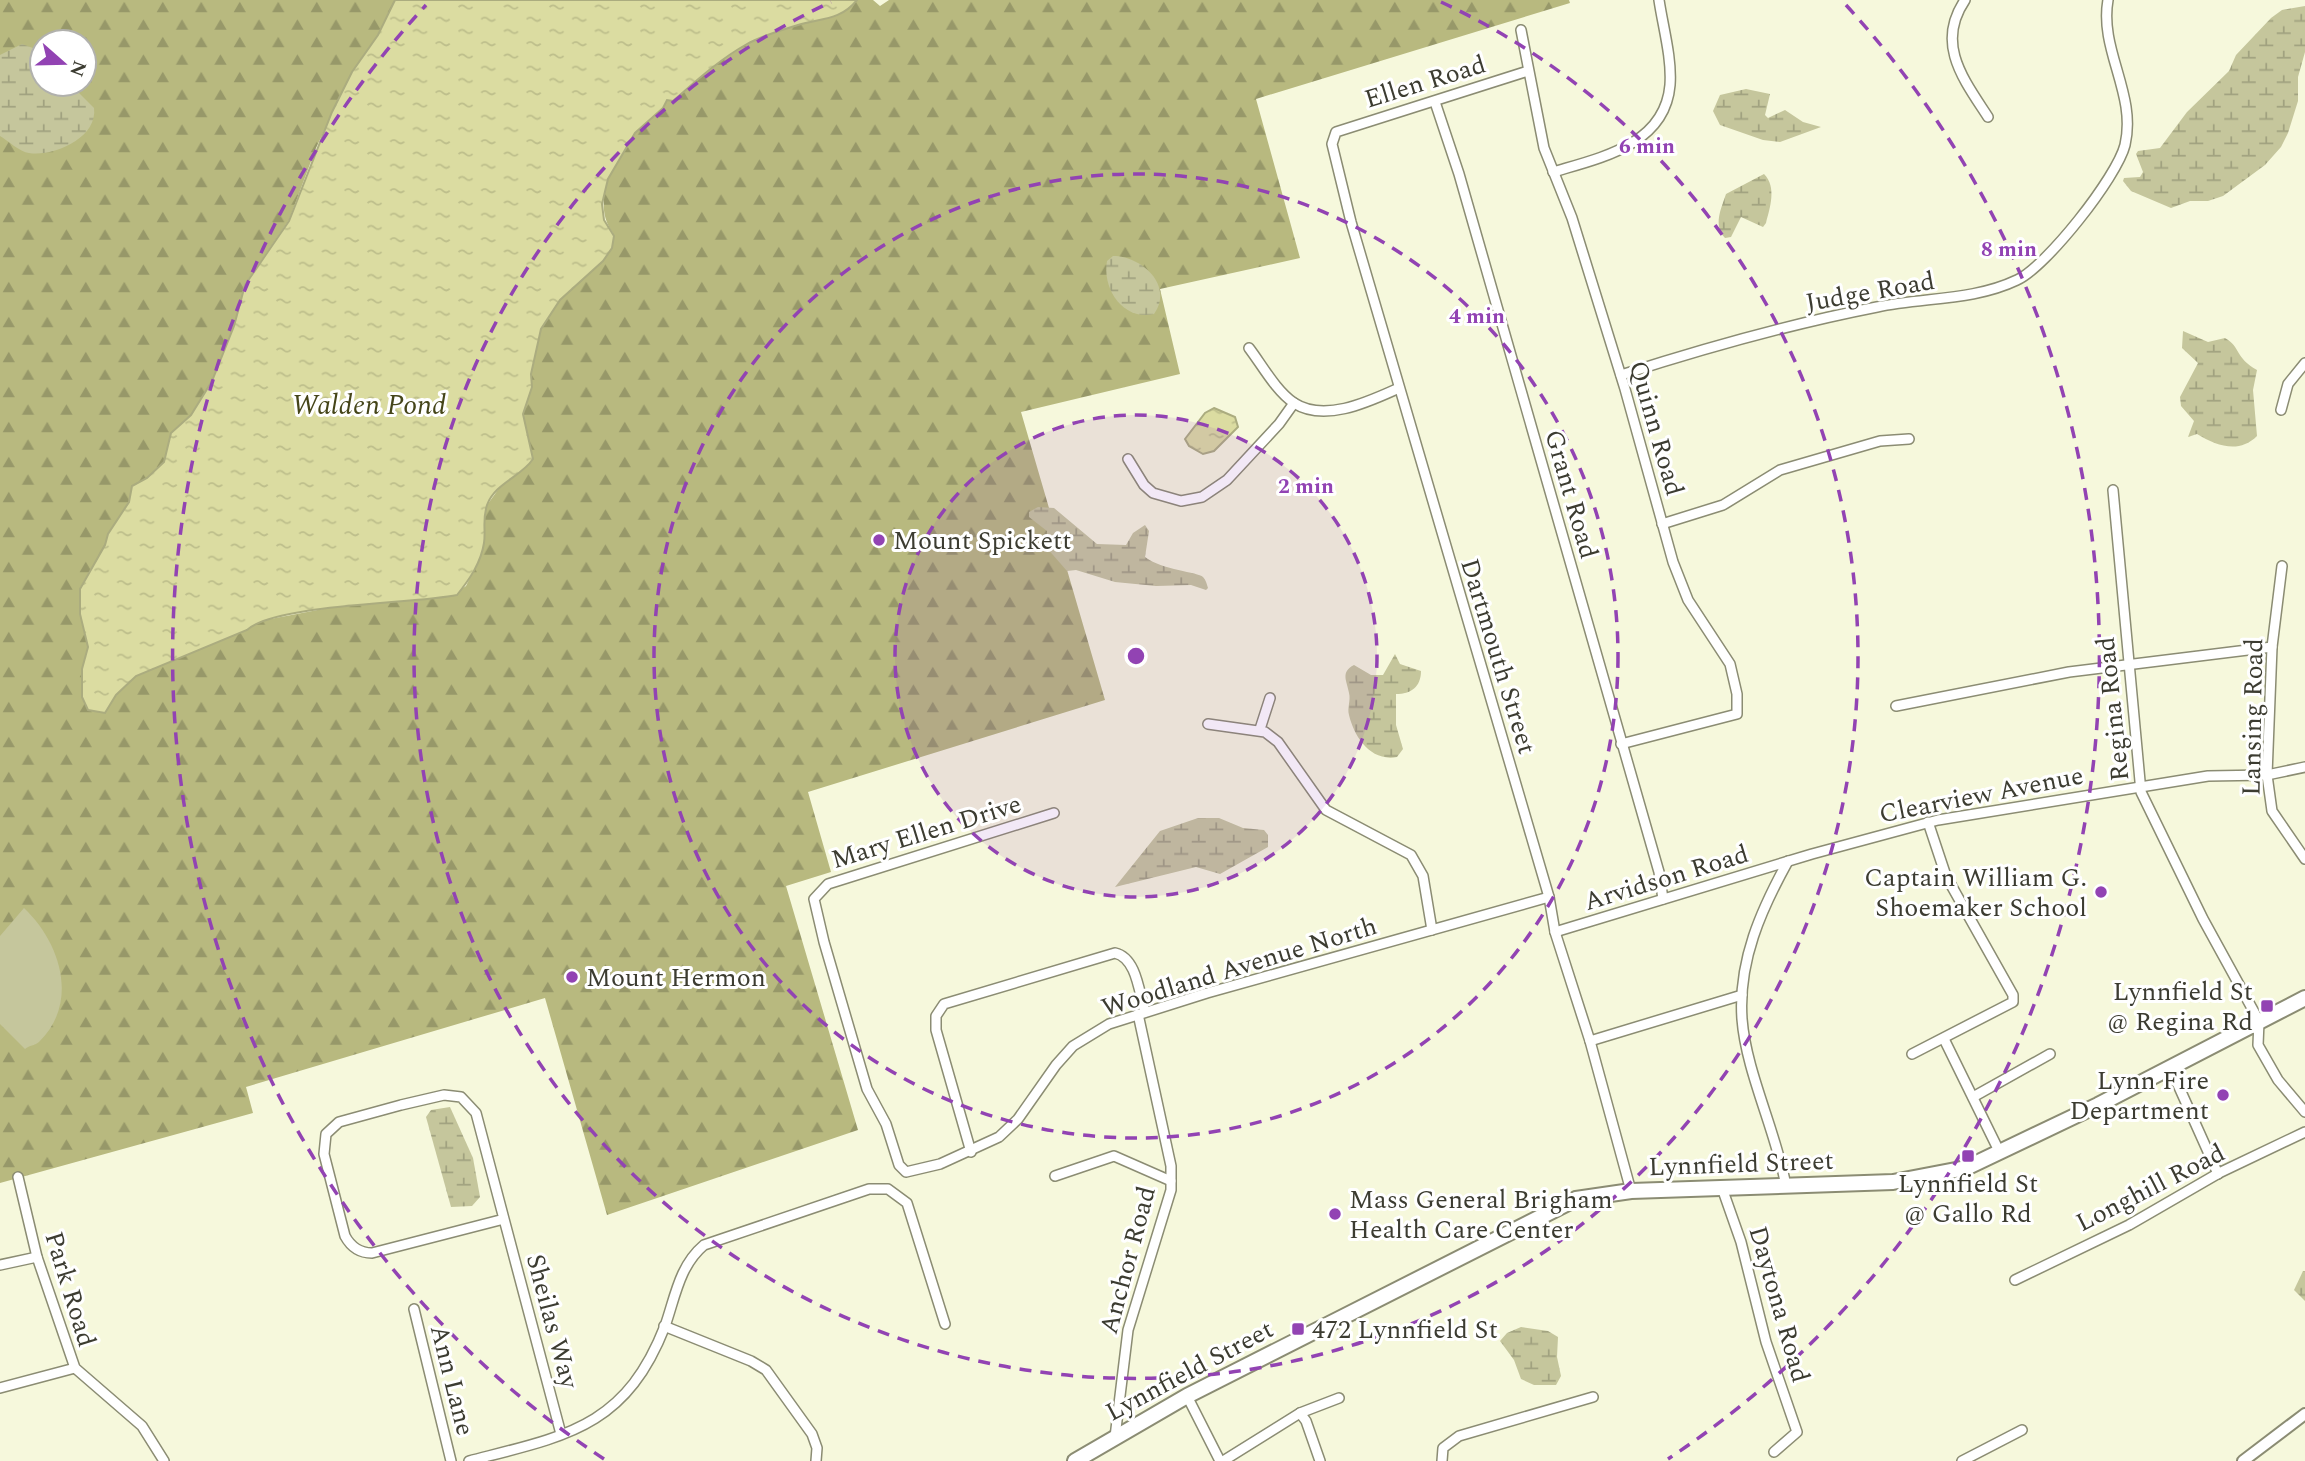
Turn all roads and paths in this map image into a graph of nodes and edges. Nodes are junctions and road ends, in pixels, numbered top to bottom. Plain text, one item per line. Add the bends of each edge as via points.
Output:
1 (1659, 0) edge
2 (1965, 0) edge
3 (2108, 0) edge
4 (1521, 30) dead end
5 (1528, 71) junction
6 (1435, 102) junction
7 (1989, 117) dead end
8 (1336, 132) joint
9 (1553, 172) junction
10 (1249, 348) dead end
11 (2305, 363) edge
12 (1621, 375) junction
13 (1399, 388) junction
14 (1294, 402) junction
15 (2281, 410) dead end
16 (1909, 439) dead end
17 (1128, 459) dead end
18 (2113, 490) dead end
19 (1662, 524) junction
20 (2282, 566) dead end
21 (2272, 647) junction
22 (2128, 664) junction
23 (1270, 698) dead end
24 (1896, 706) dead end
25 (1208, 723) dead end
26 (1260, 730) junction
27 (1621, 744) junction
28 (2305, 767) edge
29 (2267, 775) junction
30 (2140, 787) junction
31 (1055, 813) dead end
32 (1928, 822) junction
33 (2305, 859) edge
34 (1788, 861) junction
35 (1549, 897) junction
36 (1663, 899) junction
37 (1432, 930) junction
38 (1555, 932) junction
39 (1742, 995) junction
40 (2305, 998) edge
41 (1142, 1013) junction
42 (2259, 1021) junction
43 (1944, 1039) junction
44 (1590, 1041) junction
45 (1912, 1054) dead end
46 (2050, 1054) dead end
47 (2170, 1068) junction
48 (1973, 1097) junction
49 (2305, 1112) edge
50 (2305, 1132) edge
51 (971, 1152) junction
52 (2000, 1153) junction
53 (906, 1172) joint
54 (2218, 1174) junction
55 (1055, 1176) dead end
56 (18, 1177) dead end
57 (1171, 1181) junction
58 (1786, 1186) junction
59 (1722, 1188) junction
60 (1631, 1191) junction
61 (504, 1219) junction
62 (37, 1257) junction
63 (0, 1265) edge
64 (2015, 1280) dead end
65 (414, 1309) dead end
66 (945, 1324) dead end
67 (664, 1326) junction
68 (75, 1368) junction
69 (0, 1388) edge
70 (1187, 1396) junction
71 (1593, 1397) dead end
72 (1339, 1398) dead end
73 (1300, 1413) junction
74 (2305, 1414) edge
75 (2022, 1430) dead end
76 (561, 1434) junction
77 (1115, 1437) junction
78 (1774, 1452) dead end
79 (164, 1461) edge
80 (451, 1461) edge
81 (469, 1461) edge
82 (816, 1461) edge
83 (1076, 1461) edge
84 (1221, 1461) edge
85 (1320, 1461) edge
86 (1442, 1461) edge
87 (1962, 1461) edge
88 (2243, 1461) edge

1 - 9 street via 1670,85 1661,113 1637,141 1618,152
2 - 7 street via 1953,25 1952,54
3 - 12 street, Judge Road via 2107,32 2127,104 2122,156 2100,192 2028,274 1979,293 1878,306
4 - 5 street, Quinn Road
5 - 6 street, Ellen Road
5 - 9 street, Quinn Road
6 - 8 street, Ellen Road
6 - 27 street, Grant Road
8 - 13 street, Dartmouth Street via 1332,144 1337,169
9 - 12 street, Quinn Road
10 - 14 street
11 - 15 street via 2286,388
12 - 19 street, Quinn Road
13 - 14 street via 1327,411
13 - 35 street, Dartmouth Street
14 - 17 street via 1279,424 1210,494 1174,500 1148,490
16 - 19 street via 1880,441 1780,470 1723,505
18 - 22 street, Regina Road
19 - 27 street, Quinn Road via 1688,600 1730,664 1737,714
20 - 21 street, Lansing Road
21 - 22 street
21 - 29 street, Lansing Road
22 - 24 street
22 - 30 street, Regina Road
23 - 26 street
25 - 26 street
26 - 37 street via 1278,742 1326,810 1411,855 1423,876
27 - 36 street, Grant Road
28 - 29 street, Clearview Avenue
29 - 30 street, Clearview Avenue via 2208,776
29 - 33 street, Lansing Road via 2272,811
30 - 32 street, Clearview Avenue
30 - 42 street, Regina Road via 2197,908
31 - 53 street, Mary Ellen Drive via 828,884 815,895 814,905 863,1078
32 - 34 street, Clearview Avenue
32 - 43 street via 1946,876 2013,995 2013,1002
34 - 36 street, Arvidson Road
34 - 39 street via 1763,908 1747,957
35 - 37 street, Woodland Avenue North
35 - 38 street, Dartmouth Street
36 - 38 street, Arvidson Road
37 - 41 street, Woodland Avenue North
38 - 44 street, Dartmouth Street
39 - 44 street
39 - 58 street via 1742,1022
40 - 42 main road, Lynnfield Street
41 - 51 street, Woodland Avenue North via 1097,1030 1073,1046 1008,1129
41 - 51 street, Anchor Road via 1130,963 1115,953 944,1004 935,1025
41 - 57 street, Anchor Road
42 - 47 main road, Lynnfield Street
42 - 49 street via 2258,1045 2278,1080
43 - 45 street
43 - 48 street
44 - 60 street, Dartmouth Street
46 - 48 street
47 - 52 main road, Lynnfield Street
47 - 54 street
48 - 52 street
50 - 54 street, Longhill Road
51 - 53 street, Woodland Avenue North
52 - 58 main road, Lynnfield Street via 1929,1177
54 - 64 street, Longhill Road via 2129,1225
55 - 57 street via 1114,1156
56 - 62 street, Park Road
57 - 77 street, Anchor Road via 1169,1202 1128,1330
58 - 59 main road, Lynnfield Street
59 - 60 main road, Lynnfield Street
59 - 78 street, Daytona Road via 1797,1432
60 - 70 main road, Lynnfield Street via 1556,1207
61 - 61 street, Sheilas Way via 477,1113 461,1097 444,1095 401,1105 339,1122 326,1134 324,1154 345,1236 360,1251 372,1253
61 - 76 street, Sheilas Way
62 - 63 street
62 - 68 street, Park Road
65 - 80 street, Ann Lane
66 - 67 street via 914,1217 898,1194 882,1187 704,1245 685,1268
67 - 76 street via 645,1370 624,1398 596,1419
67 - 82 street via 766,1370 812,1434
68 - 69 street
68 - 79 street, Park Road via 142,1426
70 - 77 main road, Lynnfield Street
70 - 84 street
71 - 86 street via 1459,1436 1443,1448
72 - 73 street
73 - 84 street
73 - 85 street
74 - 88 street
75 - 87 street
76 - 81 street
77 - 83 main road, Lynnfield Street

